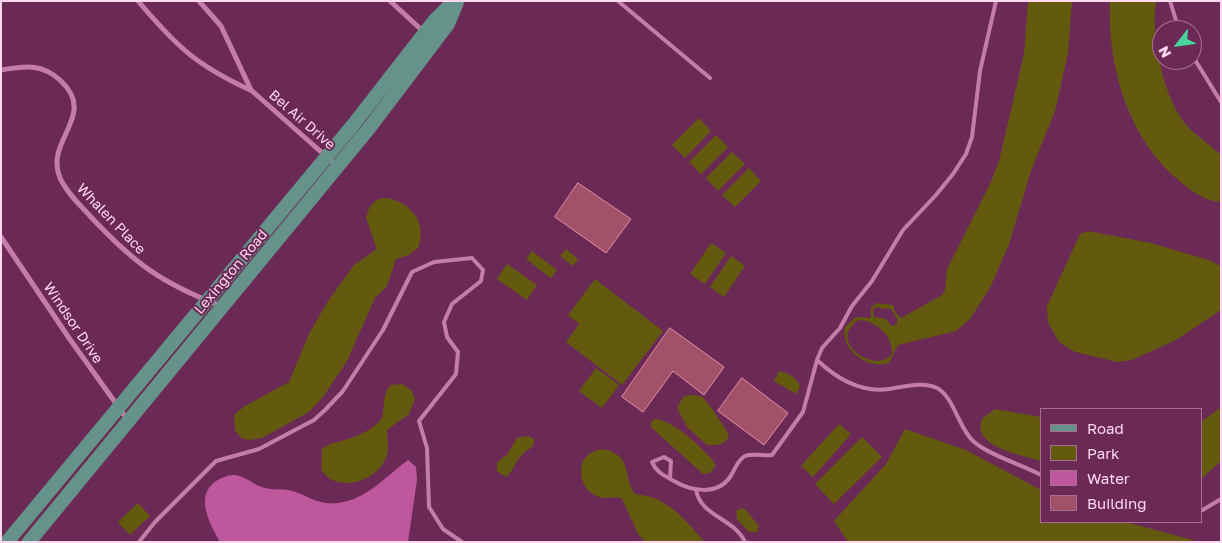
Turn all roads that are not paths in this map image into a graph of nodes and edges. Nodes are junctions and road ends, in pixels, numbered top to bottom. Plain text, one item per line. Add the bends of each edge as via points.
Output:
1 (138, 1) edge
2 (199, 1) edge
3 (390, 1) edge
4 (456, 1) edge
5 (618, 1) edge
6 (996, 1) edge
7 (1170, 1) edge
8 (1176, 20) edge
9 (430, 37) junction
10 (1, 70) edge
11 (1201, 70) edge
12 (710, 78) dead end
13 (251, 90) junction
14 (1221, 102) edge
15 (327, 157) junction
16 (338, 167) junction
17 (1, 237) edge
18 (207, 301) junction
19 (224, 307) junction
20 (817, 360) junction
21 (119, 408) junction
22 (129, 421) junction
23 (1040, 475) edge
24 (670, 479) junction
25 (696, 490) junction
26 (1221, 500) edge
27 (1202, 510) edge
28 (8, 542) edge
29 (29, 542) edge
30 (139, 542) edge
31 (462, 542) edge
32 (745, 542) edge

1 - 13 street, Bel Air Drive via 193,59
2 - 13 street, Bel Air Drive via 221,26
3 - 9 street
4 - 9 main road, Lexington Road via 448,24
5 - 12 lane
6 - 20 lane via 980,71 972,137 966,154 936,195 902,230 872,281 822,348
7 - 8 lane
9 - 15 main road, Lexington Road
9 - 16 main road, Lexington Road
10 - 18 street, Whalen Place via 35,66 52,73 65,84 75,104 73,119 56,156 65,187 111,238 144,268 182,291
11 - 14 lane
13 - 15 street, Bel Air Drive
15 - 16 street, Bel Air Drive
15 - 18 main road, Lexington Road
16 - 19 main road, Lexington Road
17 - 21 street, Windsor Drive
18 - 19 street, Whalen Place
18 - 21 main road, Lexington Road
19 - 22 main road, Lexington Road
20 - 23 lane via 841,379 857,386 879,390 928,385 937,388 945,394 956,418 973,441
20 - 25 lane via 803,412 776,452 772,456 743,457 723,484
21 - 22 street, Windsor Drive
21 - 28 main road, Lexington Road
22 - 29 main road, Lexington Road
24 - 24 lane via 662,474 652,462 664,458 671,461
24 - 25 lane
25 - 32 lane via 706,509 738,529
26 - 27 lane
30 - 31 lane via 216,461 259,449 314,420 325,410 343,391 383,330 412,272 434,262 469,258 481,265 481,281 452,304 444,322 447,337 458,352 456,374 419,421 427,448 429,507 444,528

